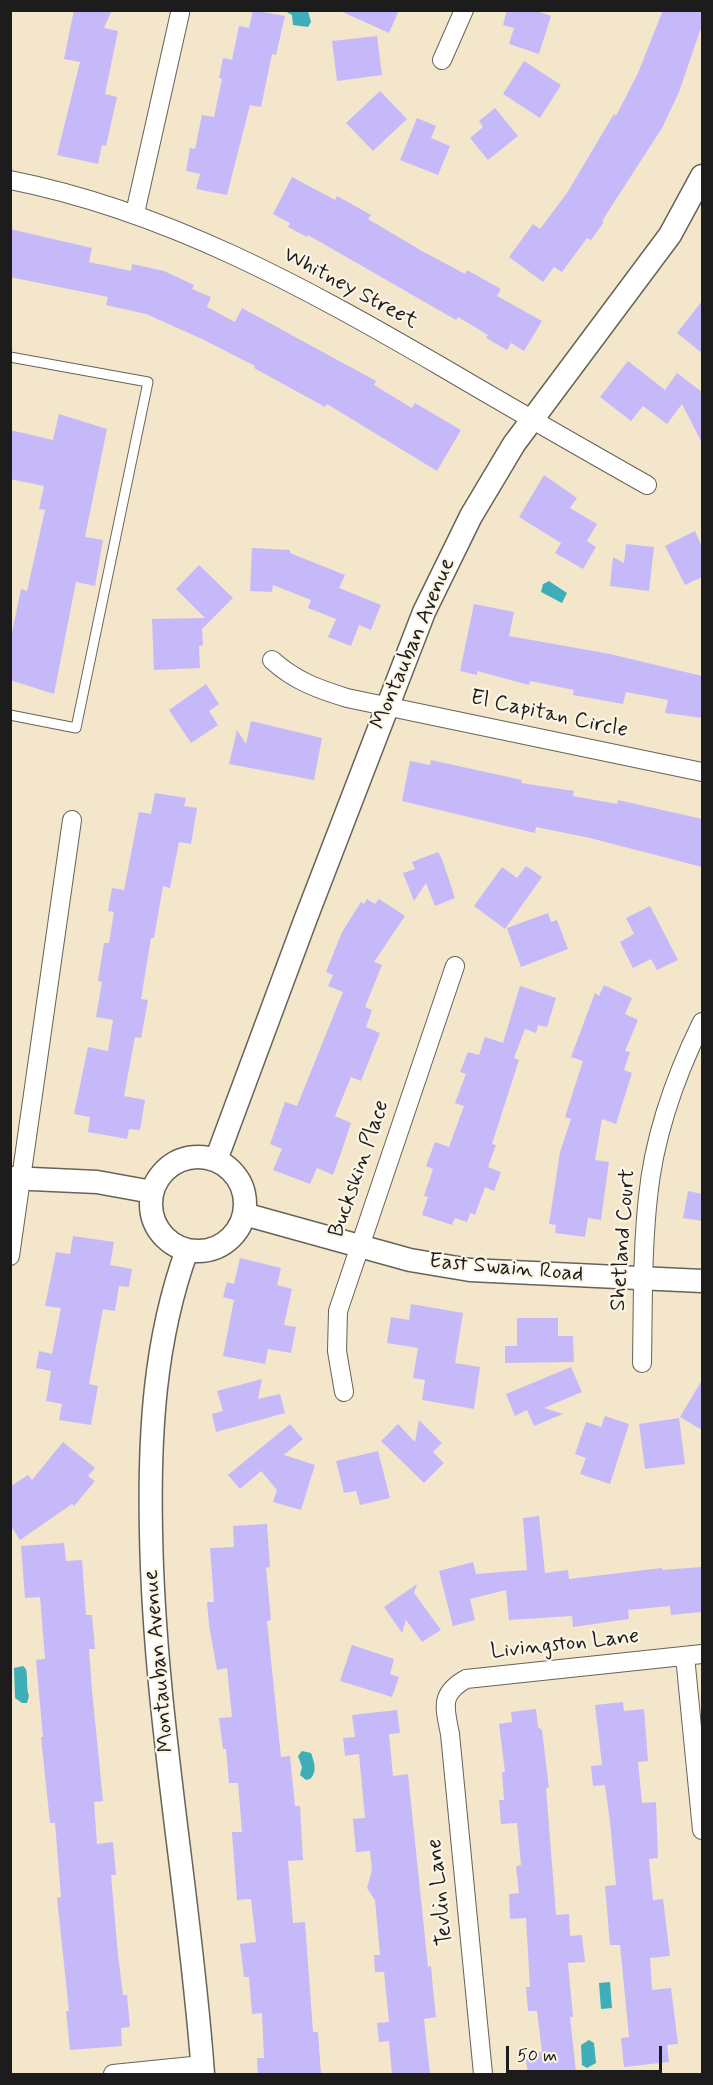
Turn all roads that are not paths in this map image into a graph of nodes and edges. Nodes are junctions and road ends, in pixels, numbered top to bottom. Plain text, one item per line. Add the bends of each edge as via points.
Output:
1 (464, 10) edge
2 (180, 13) dead end
3 (442, 60) dead end
4 (702, 176) edge
5 (10, 180) edge
6 (135, 213) junction
7 (10, 357) edge
8 (531, 419) junction
9 (647, 485) dead end
10 (272, 660) dead end
11 (386, 706) junction
12 (10, 714) edge
13 (702, 772) edge
14 (72, 819) dead end
15 (455, 966) dead end
16 (702, 1022) edge
17 (216, 1160) junction
18 (17, 1178) edge
19 (152, 1192) junction
20 (244, 1214) junction
21 (359, 1246) junction
22 (187, 1250) junction
23 (10, 1256) edge
24 (644, 1279) junction
25 (702, 1281) edge
26 (642, 1363) dead end
27 (344, 1392) dead end
28 (694, 1655) edge
29 (445, 1704) joint
30 (702, 1830) edge
31 (202, 2070) edge
32 (112, 2074) edge
33 (483, 2074) edge

1 - 3 street
2 - 6 street
4 - 8 street, Montauban Avenue via 670,235
5 - 6 street, Whitney Street
6 - 8 street, Whitney Street via 227,251 333,304
7 - 12 lane via 148,382 76,728
8 - 9 street, Whitney Street
8 - 11 street, Montauban Avenue via 466,527 424,612
10 - 11 street, El Capitan Circle via 291,677 312,687
11 - 13 street, El Capitan Circle
11 - 17 street, Montauban Avenue
14 - 18 street
15 - 21 street, Buckskin Place
16 - 24 street, Shetland Court via 667,1107 656,1150 647,1206
17 - 19 street via 184,1158 158,1177
17 - 20 street via 240,1182
18 - 19 street via 97,1182
18 - 23 street
19 - 22 street via 150,1207 161,1234
20 - 21 street, East Swain Road
20 - 22 street via 229,1239 202,1251
21 - 24 street, East Swain Road via 470,1270
21 - 27 street, Buckskin Place via 338,1311 337,1351
22 - 31 street, Montauban Avenue via 165,1330 149,1453 152,1579 164,1724
24 - 25 street, East Swain Road
24 - 26 street, Shetland Court
28 - 29 street, Livingston Lane via 466,1679 454,1686
28 - 30 street
29 - 33 street, Tevlin Lane
31 - 32 street

